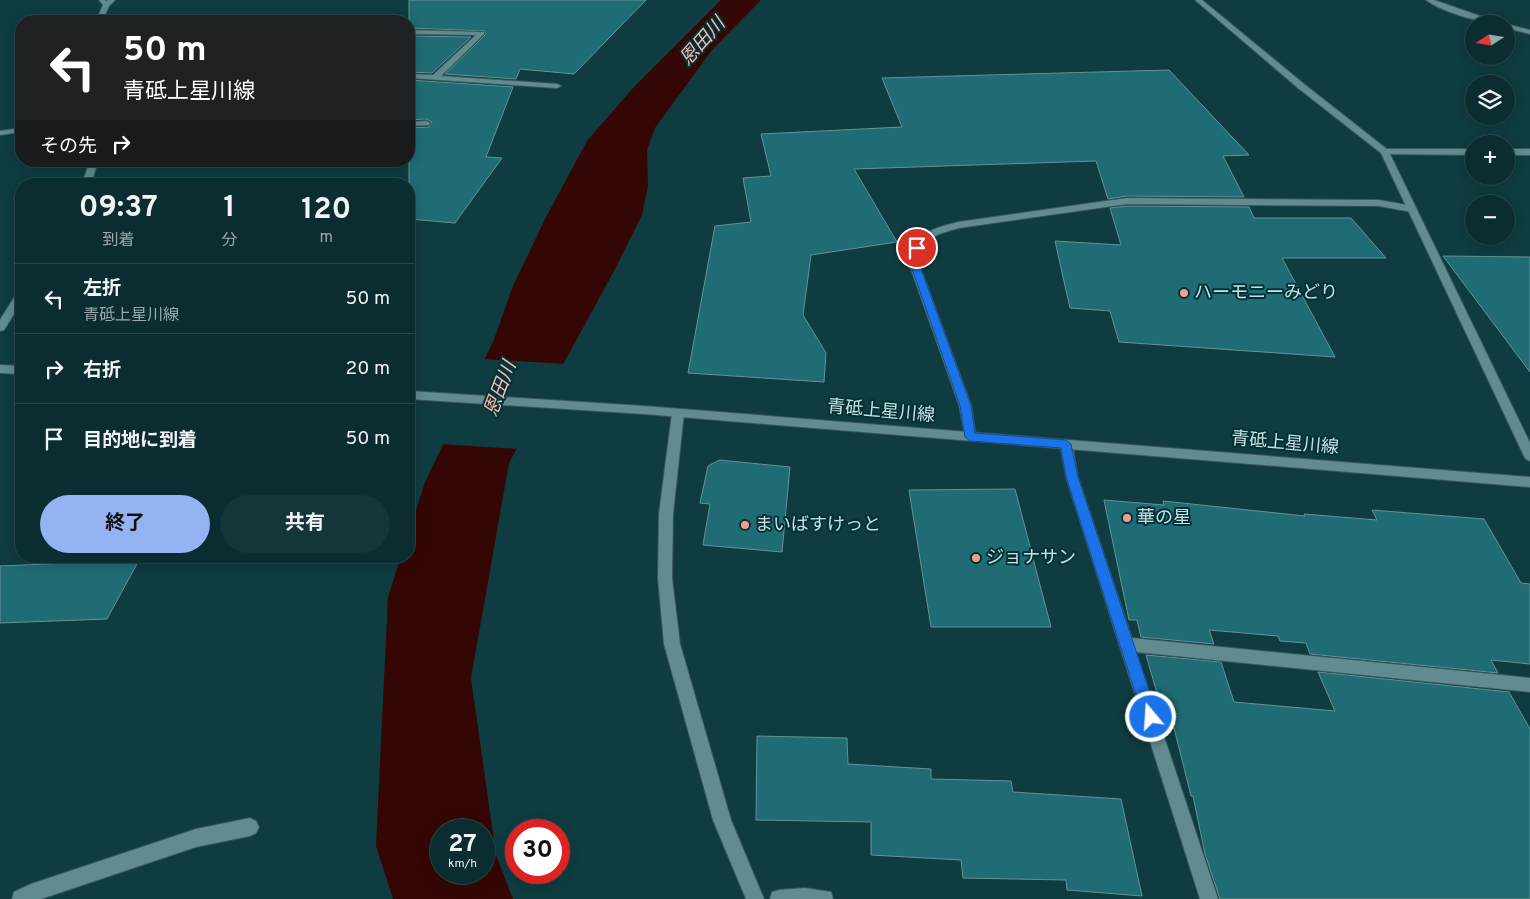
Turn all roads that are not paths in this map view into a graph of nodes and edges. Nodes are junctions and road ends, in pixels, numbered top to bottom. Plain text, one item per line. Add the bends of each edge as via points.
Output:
1 (1198, 0) edge
2 (1429, 0) edge
3 (107, 2) edge
4 (102, 15) edge
5 (1470, 15) edge
6 (1515, 28) edge
7 (415, 32) edge
8 (1530, 32) edge
9 (415, 78) edge
10 (435, 78) junction
11 (558, 86) dead end
12 (426, 123) dead end
13 (415, 124) edge
14 (15, 131) edge
15 (0, 133) edge
16 (1385, 152) junction
17 (1465, 152) edge
18 (1515, 152) edge
19 (1530, 152) edge
20 (1412, 209) junction
21 (15, 304) edge
22 (0, 328) edge
23 (0, 369) edge
24 (15, 370) edge
25 (415, 395) edge
26 (678, 414) junction
27 (970, 437) junction
28 (1066, 444) junction
29 (1530, 456) edge
30 (1530, 482) edge
31 (1127, 644) junction
32 (1530, 685) edge
33 (250, 827) dead end
34 (21, 899) edge
35 (755, 899) edge
36 (779, 899) edge
37 (824, 899) edge
38 (1209, 899) edge

1 - 16 street
2 - 5 street
3 - 4 street
6 - 8 street
7 - 10 street via 482,33
9 - 10 street
10 - 11 street
12 - 13 street
14 - 15 street
16 - 17 street
16 - 20 street
18 - 19 street
20 - 27 street via 1379,203 1127,202 941,230 923,240 917,248 916,269 965,406
20 - 29 street
21 - 22 street
23 - 24 street
25 - 26 street, 青砥上星川線
26 - 27 street, 青砥上星川線
26 - 35 street via 666,514 665,578 672,644 722,820
27 - 28 street, 青砥上星川線
28 - 30 street, 青砥上星川線
28 - 31 street via 1072,477
31 - 32 street
31 - 38 street
33 - 34 street via 196,838
36 - 37 street

